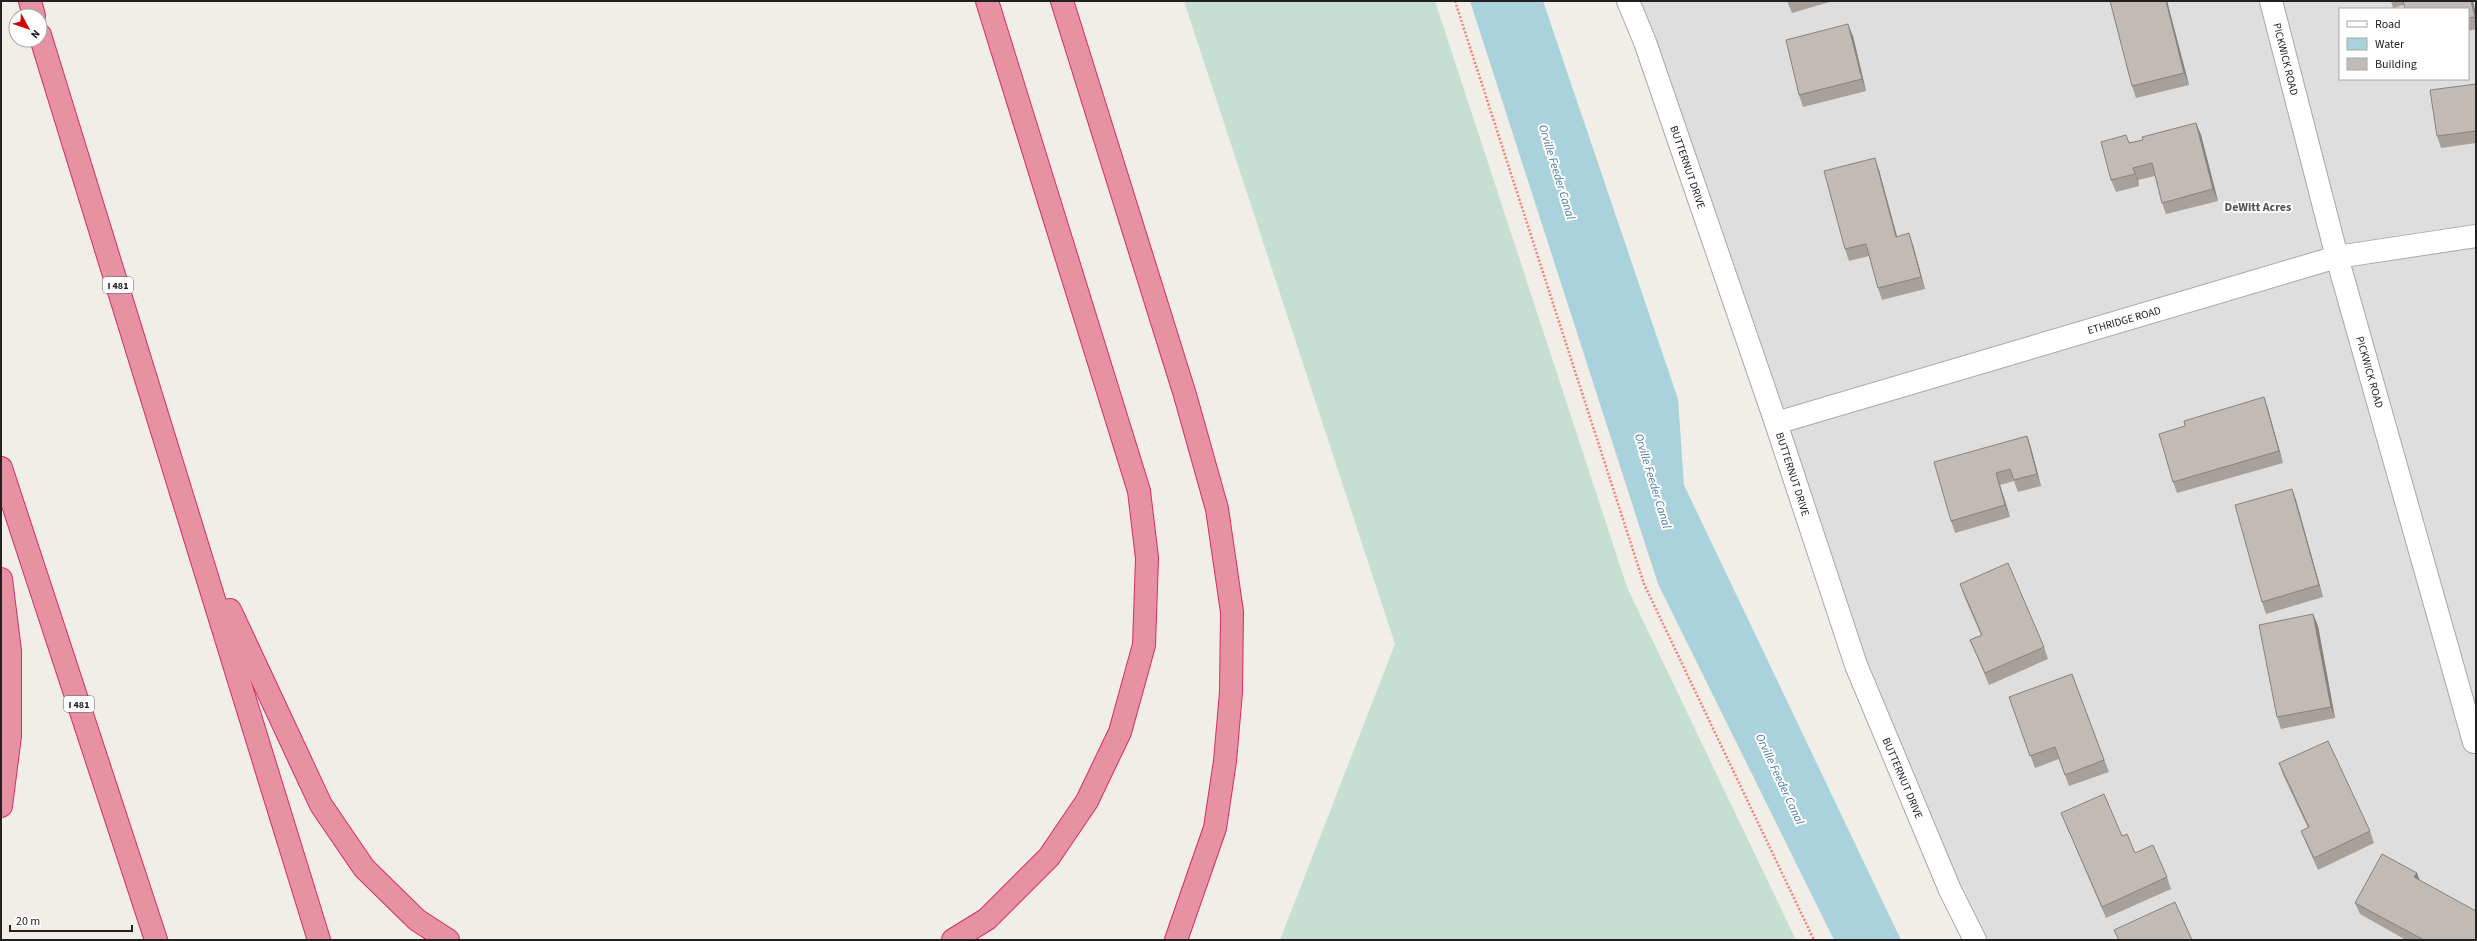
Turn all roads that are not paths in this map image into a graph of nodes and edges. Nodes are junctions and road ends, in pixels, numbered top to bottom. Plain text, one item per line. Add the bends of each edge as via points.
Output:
1 (988, 1) edge
2 (1062, 1) edge
3 (1628, 1) edge
4 (2271, 1) edge
5 (44, 48) edge
6 (2476, 236) edge
7 (2337, 257) junction
8 (1776, 423) junction
9 (1, 468) edge
10 (195, 534) junction
11 (1, 578) edge
12 (2474, 742) dead end
13 (1, 806) edge
14 (156, 940) edge
15 (320, 940) edge
16 (448, 940) edge
17 (953, 940) edge
18 (1176, 940) edge
19 (1975, 940) edge

1 - 17 highway via 1138,491 1147,558 1144,645 1120,732 1087,801 1049,857 987,919
2 - 18 highway via 1185,395 1215,501 1232,612 1225,760 1215,828
3 - 8 street, BUTTERNUT DRIVE via 1645,42
4 - 7 street, PICKWICK ROAD
5 - 10 highway, I 481
6 - 7 street, ETHRIDGE ROAD
7 - 8 street, ETHRIDGE ROAD
7 - 12 street, PICKWICK ROAD
8 - 19 street, BUTTERNUT DRIVE via 1856,665 1950,890
9 - 14 highway, I 481
10 - 15 highway, I 481
10 - 16 highway via 321,804 364,868 417,920
11 - 13 highway via 10,651 10,720

